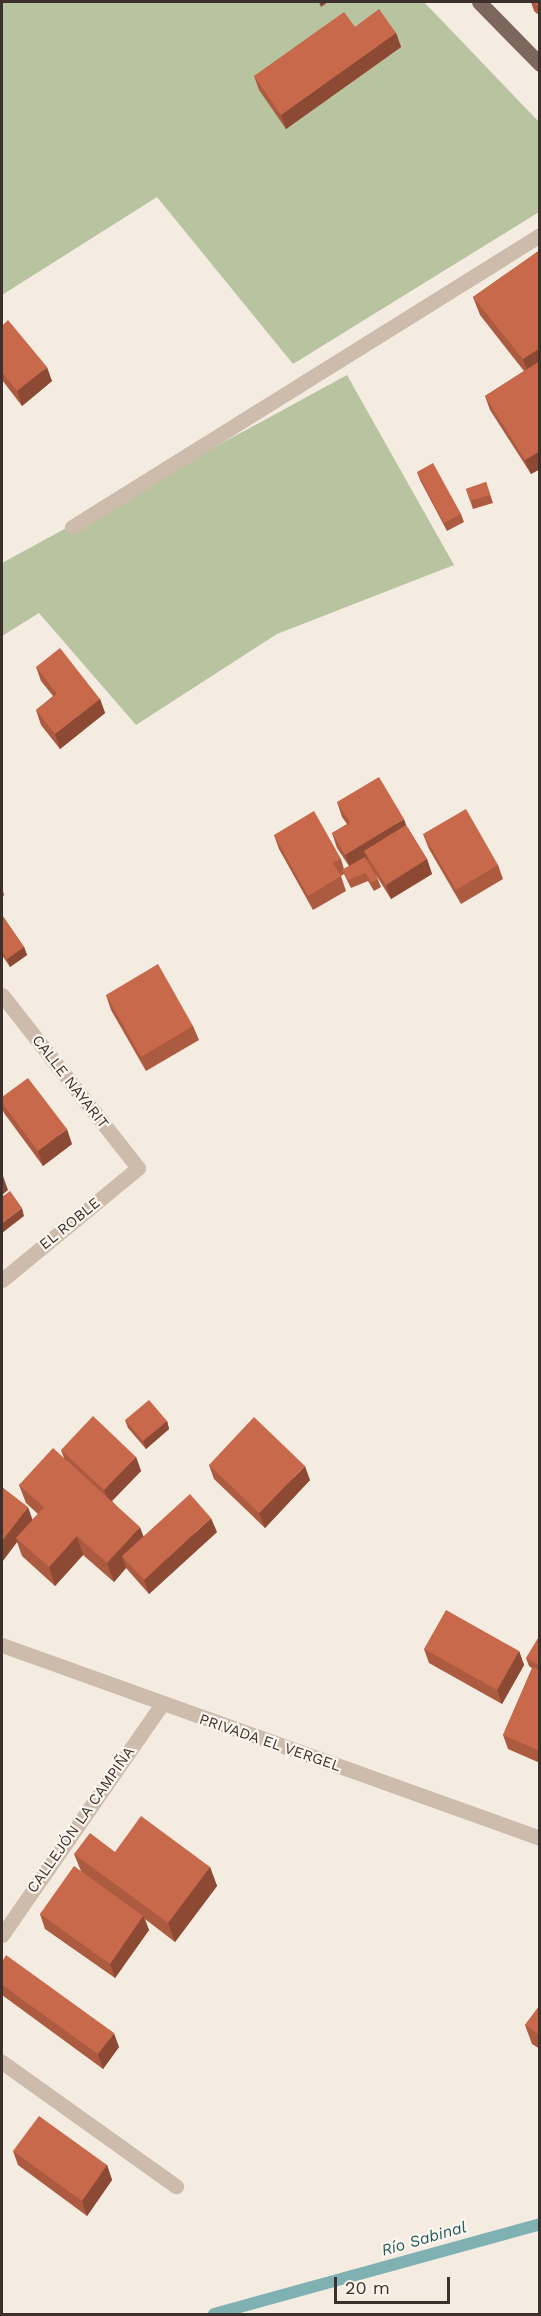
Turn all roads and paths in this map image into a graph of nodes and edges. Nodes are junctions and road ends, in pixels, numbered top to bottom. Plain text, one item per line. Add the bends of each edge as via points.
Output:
1 (479, 2) edge
2 (540, 64) edge
3 (540, 235) edge
4 (72, 527) dead end
5 (2, 995) edge
6 (138, 1168) joint
7 (2, 1280) edge
8 (2, 1645) edge
9 (161, 1705) junction
10 (540, 1838) edge
11 (2, 1935) edge
12 (2, 2062) edge
13 (176, 2186) dead end

1 - 2 main road
3 - 4 street
5 - 6 street, CALLE NAYARIT
6 - 7 street, EL ROBLE
8 - 9 street, PRIVADA EL VERGEL
9 - 10 street, PRIVADA EL VERGEL
9 - 11 street, CALLEJÓN LA CAMPIÑA
12 - 13 street

